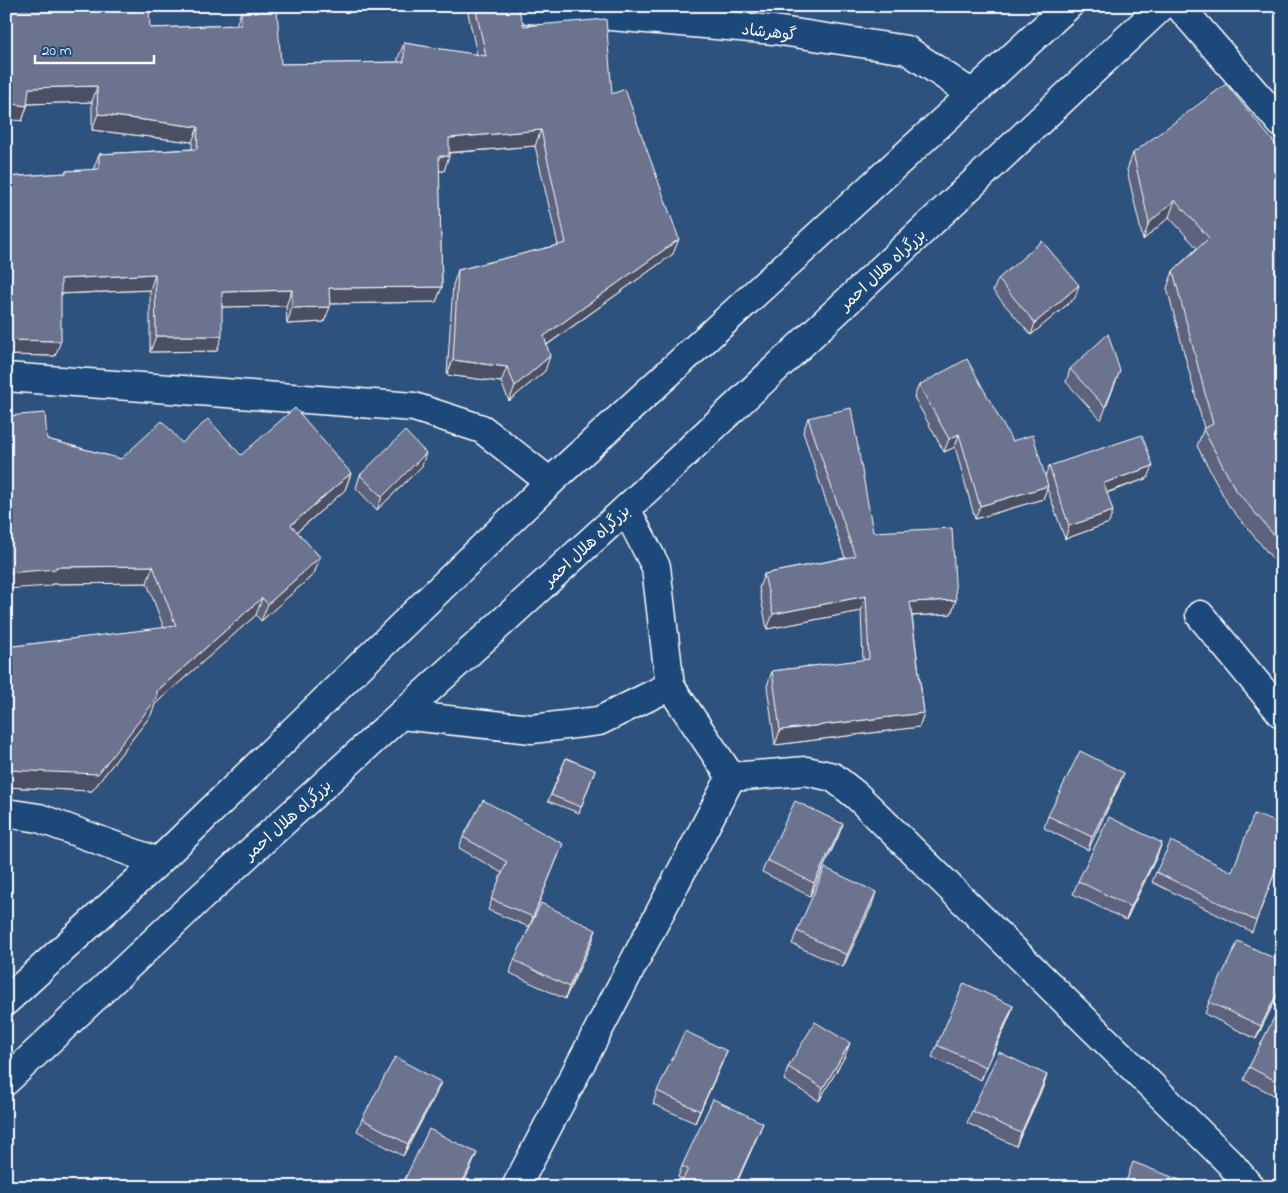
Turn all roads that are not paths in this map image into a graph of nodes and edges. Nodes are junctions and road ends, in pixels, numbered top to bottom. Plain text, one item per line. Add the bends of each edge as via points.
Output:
1 (493, 6) edge
2 (1068, 6) edge
3 (1162, 6) edge
4 (1178, 6) edge
5 (972, 94) junction
6 (1282, 124) edge
7 (6, 377) edge
8 (550, 482) junction
9 (626, 508) junction
10 (1200, 614) dead end
11 (670, 686) junction
12 (1282, 714) edge
13 (401, 715) junction
14 (731, 777) junction
15 (6, 813) edge
16 (158, 862) junction
17 (6, 1001) edge
18 (6, 1081) edge
19 (516, 1187) edge
20 (1250, 1187) edge

1 - 5 main road, گوهرشاد via 774,30 907,50
2 - 5 main road
3 - 9 main road, بزرگراه هلال احمر
4 - 6 main road
5 - 8 main road
7 - 8 main road via 414,408 482,429
8 - 16 main road
9 - 11 main road via 656,567
9 - 13 main road, بزرگراه هلال احمر
10 - 12 main road
11 - 13 main road via 599,721 532,729
11 - 14 main road
13 - 18 main road, بزرگراه هلال احمر
14 - 19 main road
14 - 20 main road via 806,771 833,777 857,796 1229,1162
15 - 16 main road via 39,818
16 - 17 main road

